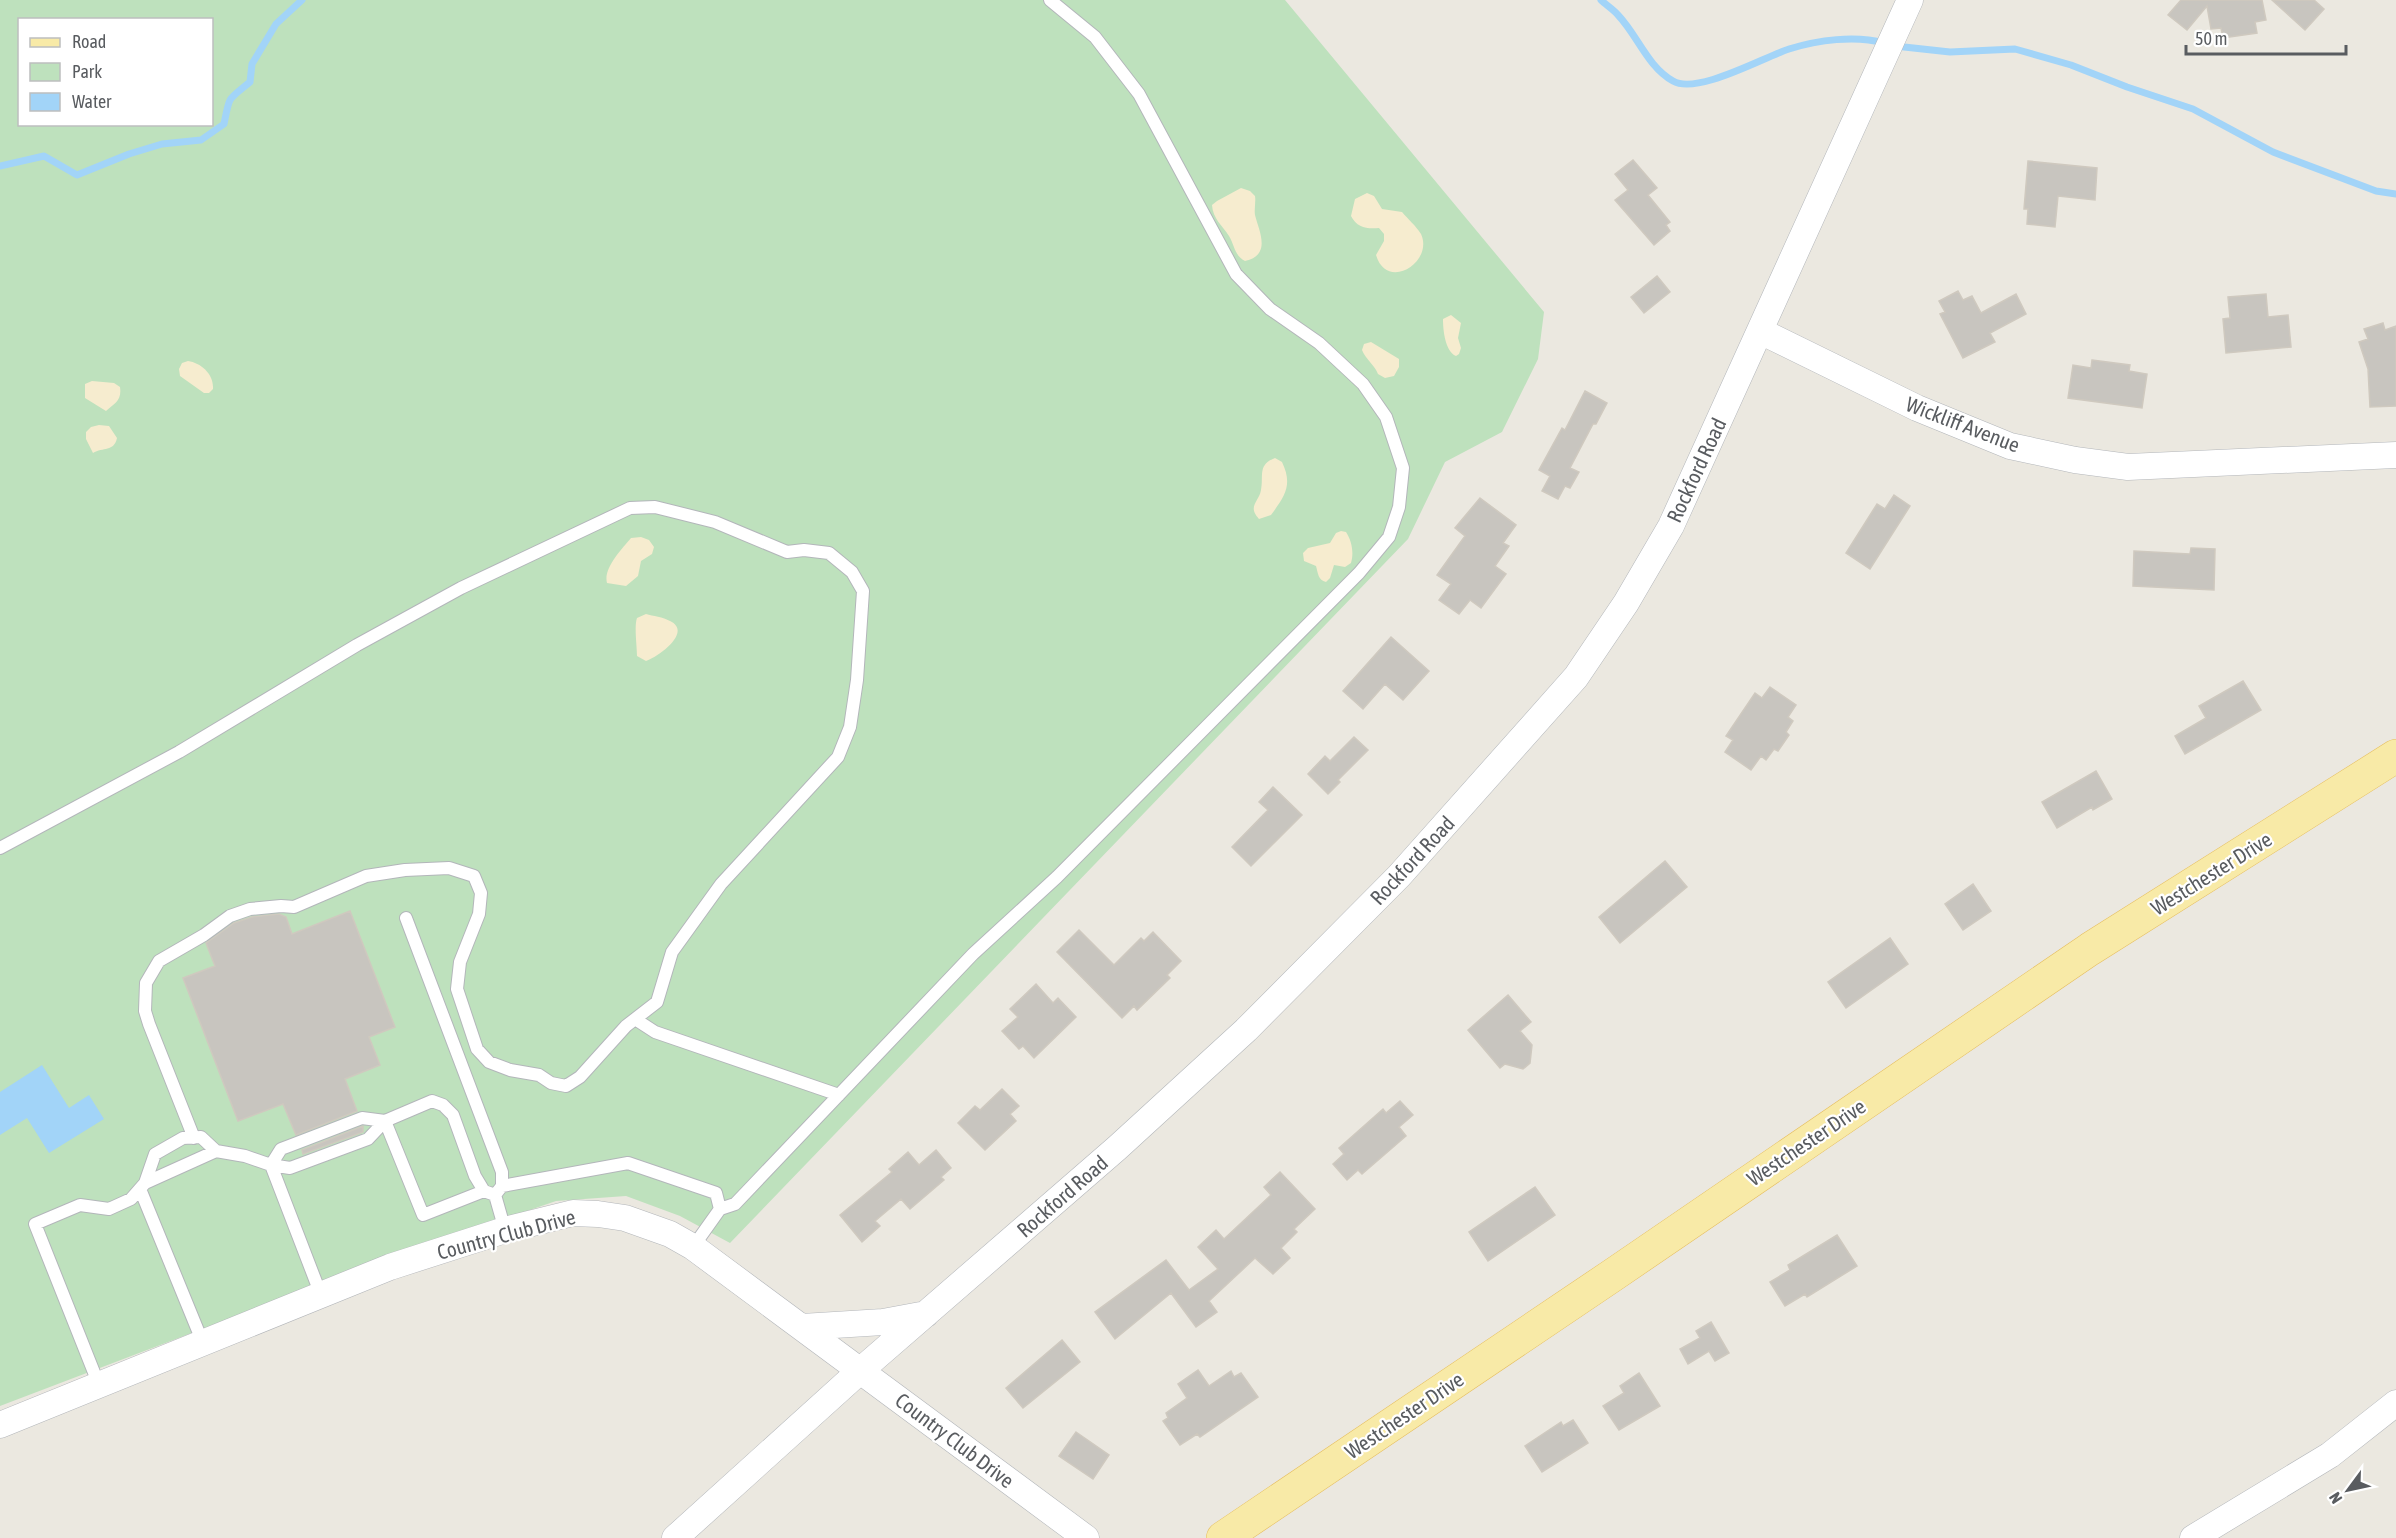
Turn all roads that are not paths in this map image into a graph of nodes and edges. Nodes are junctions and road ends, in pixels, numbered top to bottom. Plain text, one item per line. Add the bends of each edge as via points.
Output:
1 (1050, 0) edge
2 (1910, 0) edge
3 (1760, 331) junction
4 (2396, 455) edge
5 (2396, 756) edge
6 (0, 848) edge
7 (406, 918) dead end
8 (635, 1019) junction
9 (838, 1095) junction
10 (385, 1121) junction
11 (194, 1138) junction
12 (216, 1151) junction
13 (271, 1165) junction
14 (143, 1186) junction
15 (494, 1191) junction
16 (720, 1209) junction
17 (505, 1230) junction
18 (693, 1247) junction
19 (321, 1295) junction
20 (926, 1314) junction
21 (802, 1327) junction
22 (203, 1343) junction
23 (861, 1370) junction
24 (99, 1385) junction
25 (2396, 1403) edge
26 (0, 1425) edge
27 (675, 1538) edge
28 (1086, 1538) edge
29 (1223, 1538) edge
30 (2193, 1538) edge

1 - 9 lane via 1095,37 1139,94 1236,274 1270,309 1319,343 1355,378 1386,417 1404,468 1399,507 1389,537 1359,573 1057,877 973,954
2 - 3 street, Rockford Road
3 - 4 street, Wickliff Avenue via 1917,408 2010,446 2074,460 2128,467
3 - 20 street, Rockford Road via 1671,526 1576,677 1399,876 1246,1030
5 - 29 main road, Westchester Drive via 2090,949
6 - 8 lane via 179,752 357,645 461,588 630,508 656,507 715,522 787,552 829,553 852,573 863,591 850,727 838,757 721,884 672,952 657,1002
7 - 15 lane via 502,1172
8 - 9 lane via 655,1032
8 - 11 lane via 580,1077 566,1086 551,1083 539,1074 489,1062 477,1049 457,989 460,962 479,914 481,893 474,876 449,868 366,876 294,907 250,909 230,916 159,961 146,983 145,1011
9 - 16 lane via 735,1204
10 - 13 lane via 368,1139 290,1168
10 - 13 lane via 362,1119 281,1149
10 - 15 lane via 432,1101 443,1105 453,1115 475,1176
10 - 15 lane via 423,1215
11 - 12 lane via 201,1137
11 - 14 lane via 183,1138 154,1154
12 - 13 lane
12 - 14 lane
13 - 19 lane
14 - 22 lane
14 - 24 lane via 131,1199 110,1209 80,1205 35,1224
15 - 16 lane via 628,1162 716,1193
15 - 17 lane
16 - 18 lane
17 - 18 street, Country Club Drive via 573,1214 598,1214 625,1218
17 - 19 street, Country Club Drive via 390,1267
18 - 21 street, Country Club Drive
19 - 22 street, Country Club Drive
20 - 21 street via 883,1322
20 - 23 street, Rockford Road
21 - 23 street, Country Club Drive
22 - 24 street, Country Club Drive
23 - 27 street, Rockford Road
23 - 28 street, Country Club Drive
24 - 26 street, Country Club Drive
25 - 30 street via 2330,1455

